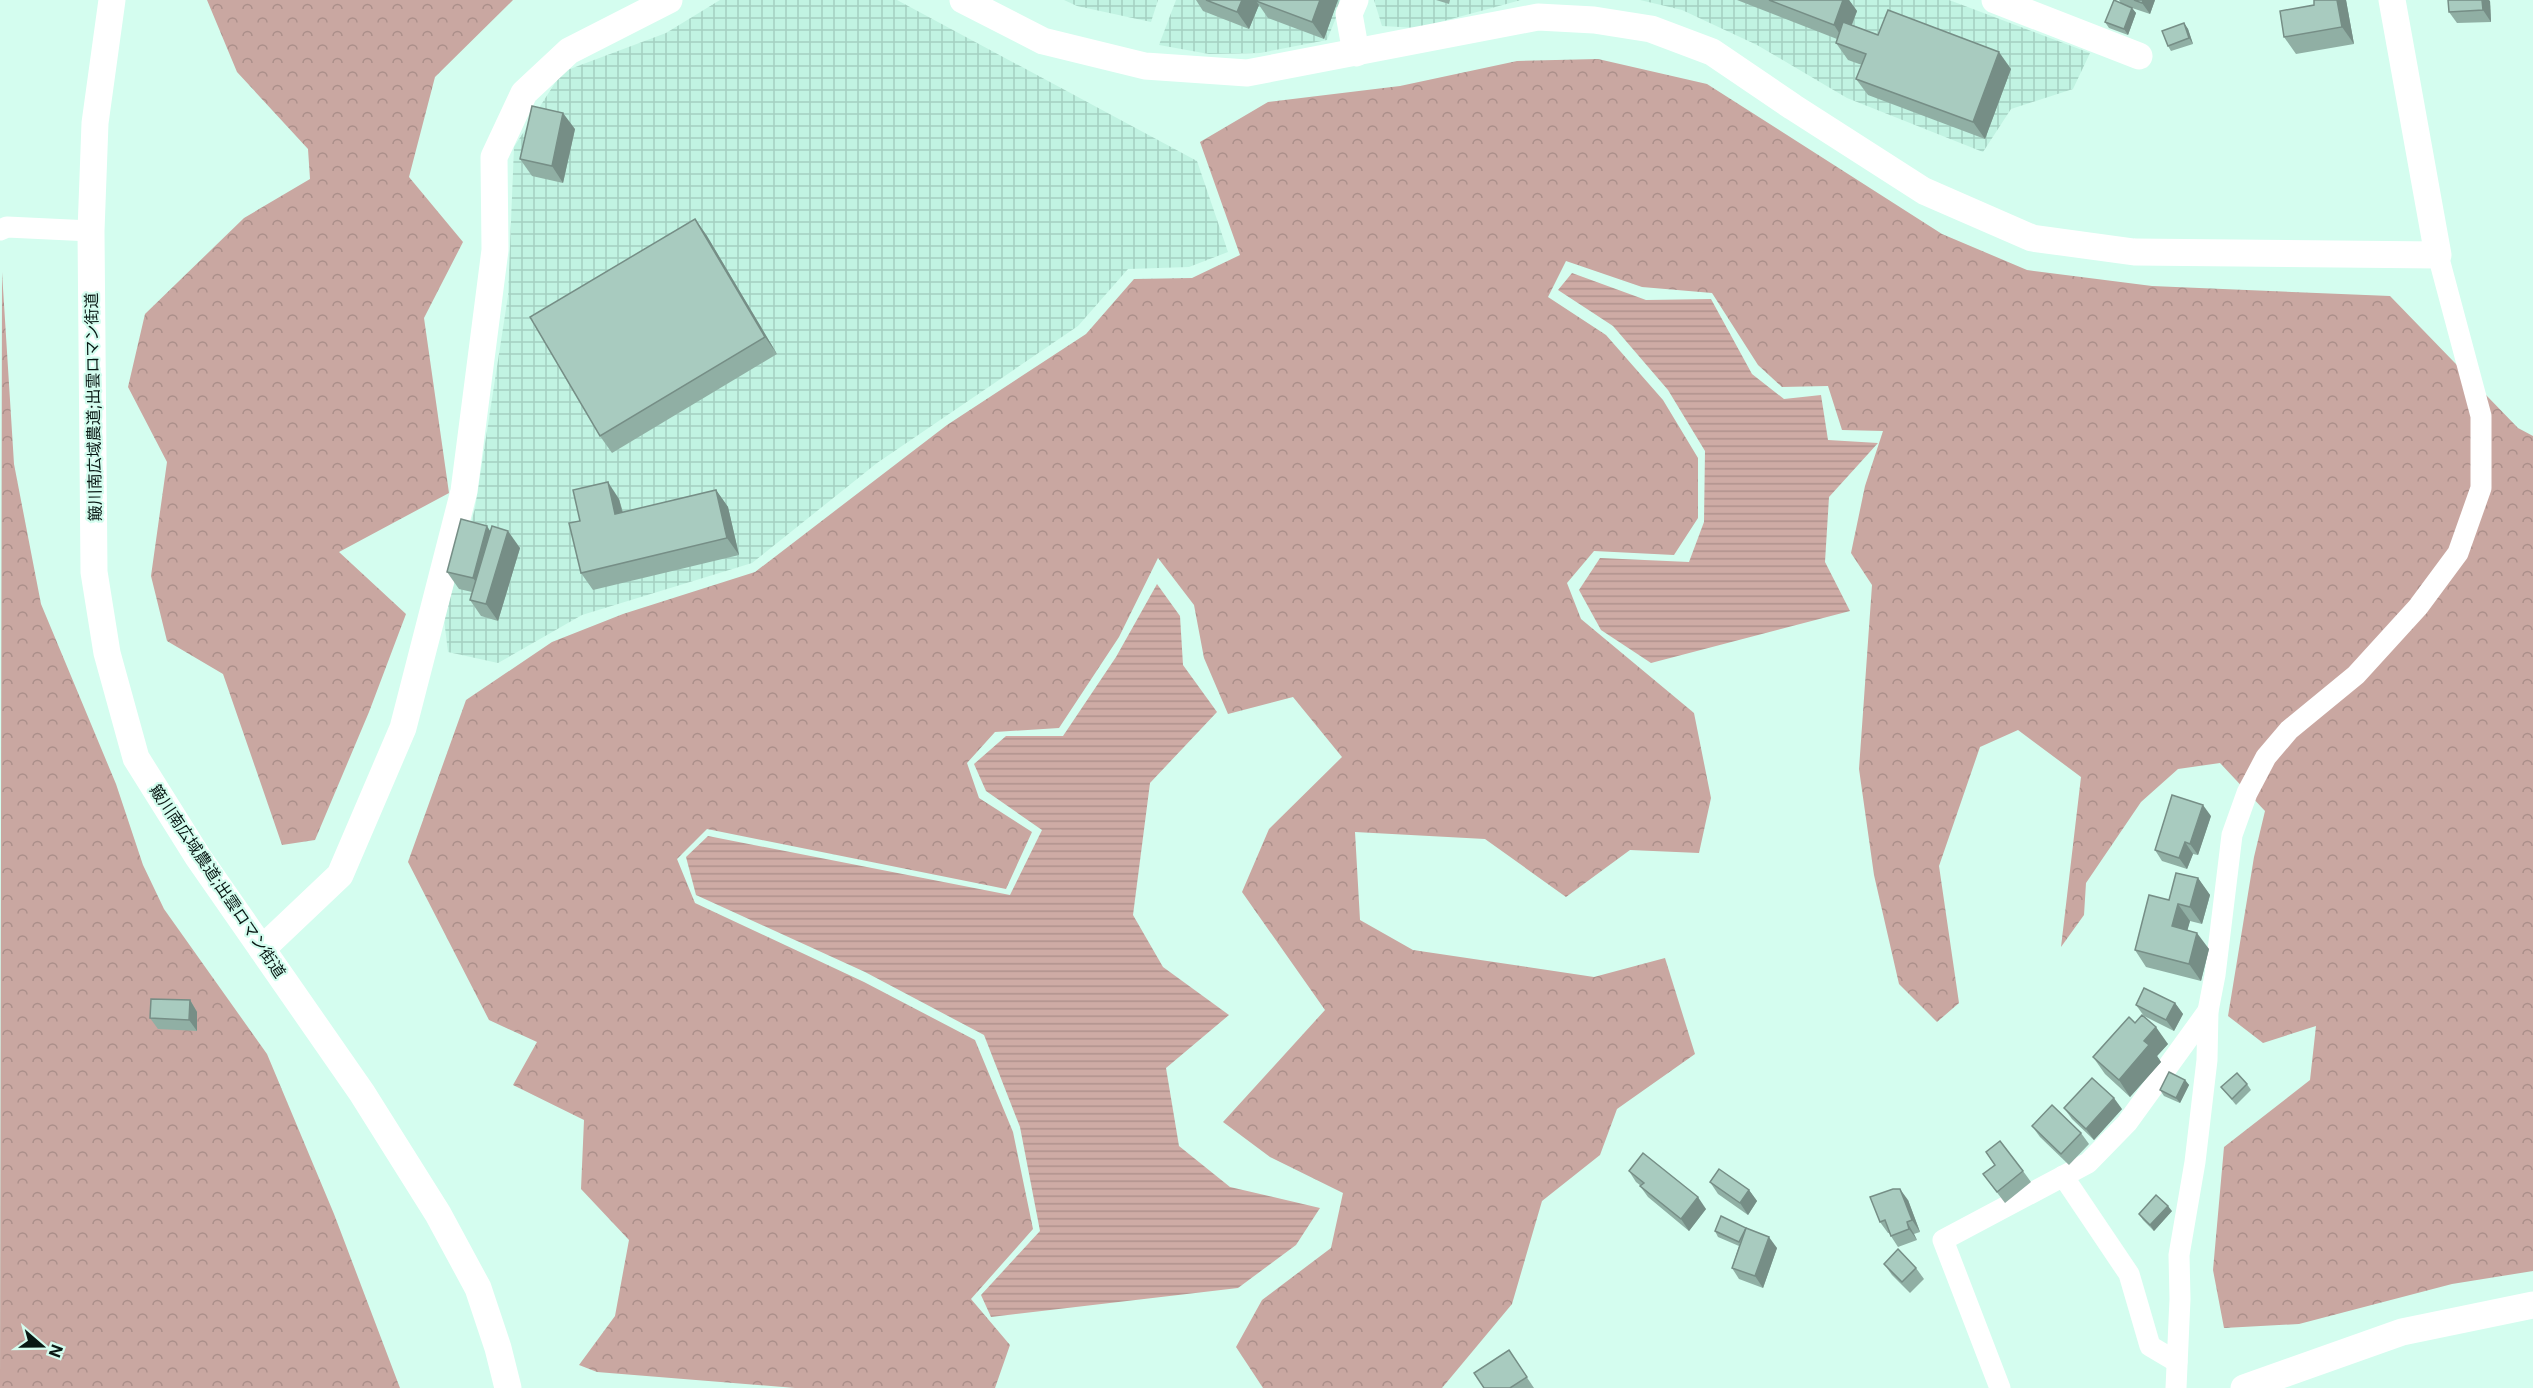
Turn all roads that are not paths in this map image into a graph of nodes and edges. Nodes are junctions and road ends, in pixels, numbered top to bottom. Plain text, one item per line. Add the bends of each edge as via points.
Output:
1 (112, 0) edge
2 (669, 0) edge
3 (963, 0) edge
4 (1355, 0) edge
5 (1995, 0) edge
6 (2392, 0) edge
7 (1356, 53) junction
8 (2139, 56) dead end
9 (0, 230) edge
10 (90, 231) junction
11 (2438, 255) junction
12 (262, 949) junction
13 (2208, 1011) junction
14 (2063, 1176) junction
15 (2533, 1305) edge
16 (2177, 1362) junction
17 (508, 1388) edge
18 (2000, 1388) edge
19 (2176, 1388) edge
20 (2244, 1388) edge

1 - 10 street, 簸川南広域農道;出雲ロマン街道 via 95,123
2 - 12 street via 569,51 524,93 494,157 495,250 464,491 403,728 340,875
3 - 7 street via 1044,40 1145,66 1247,73
4 - 7 street via 1349,14
5 - 8 street
6 - 11 street
7 - 11 street via 1538,17 1651,28 1712,52 1924,191 2032,238 2134,252
9 - 10 street via 7,226
10 - 12 street, 簸川南広域農道;出雲ロマン街道 via 94,572 106,653 136,758
11 - 13 street via 2481,416 2481,488 2458,553 2418,606 2356,675 2289,730 2266,757 2247,793 2232,835
12 - 17 street, 簸川南広域農道;出雲ロマン街道 via 362,1093 438,1214 478,1288
13 - 14 street via 2127,1123 2088,1162
13 - 16 street via 2207,1060 2180,1255
14 - 16 street via 2129,1274 2150,1346
14 - 18 street via 1943,1240
15 - 20 street via 2402,1332
16 - 19 street

